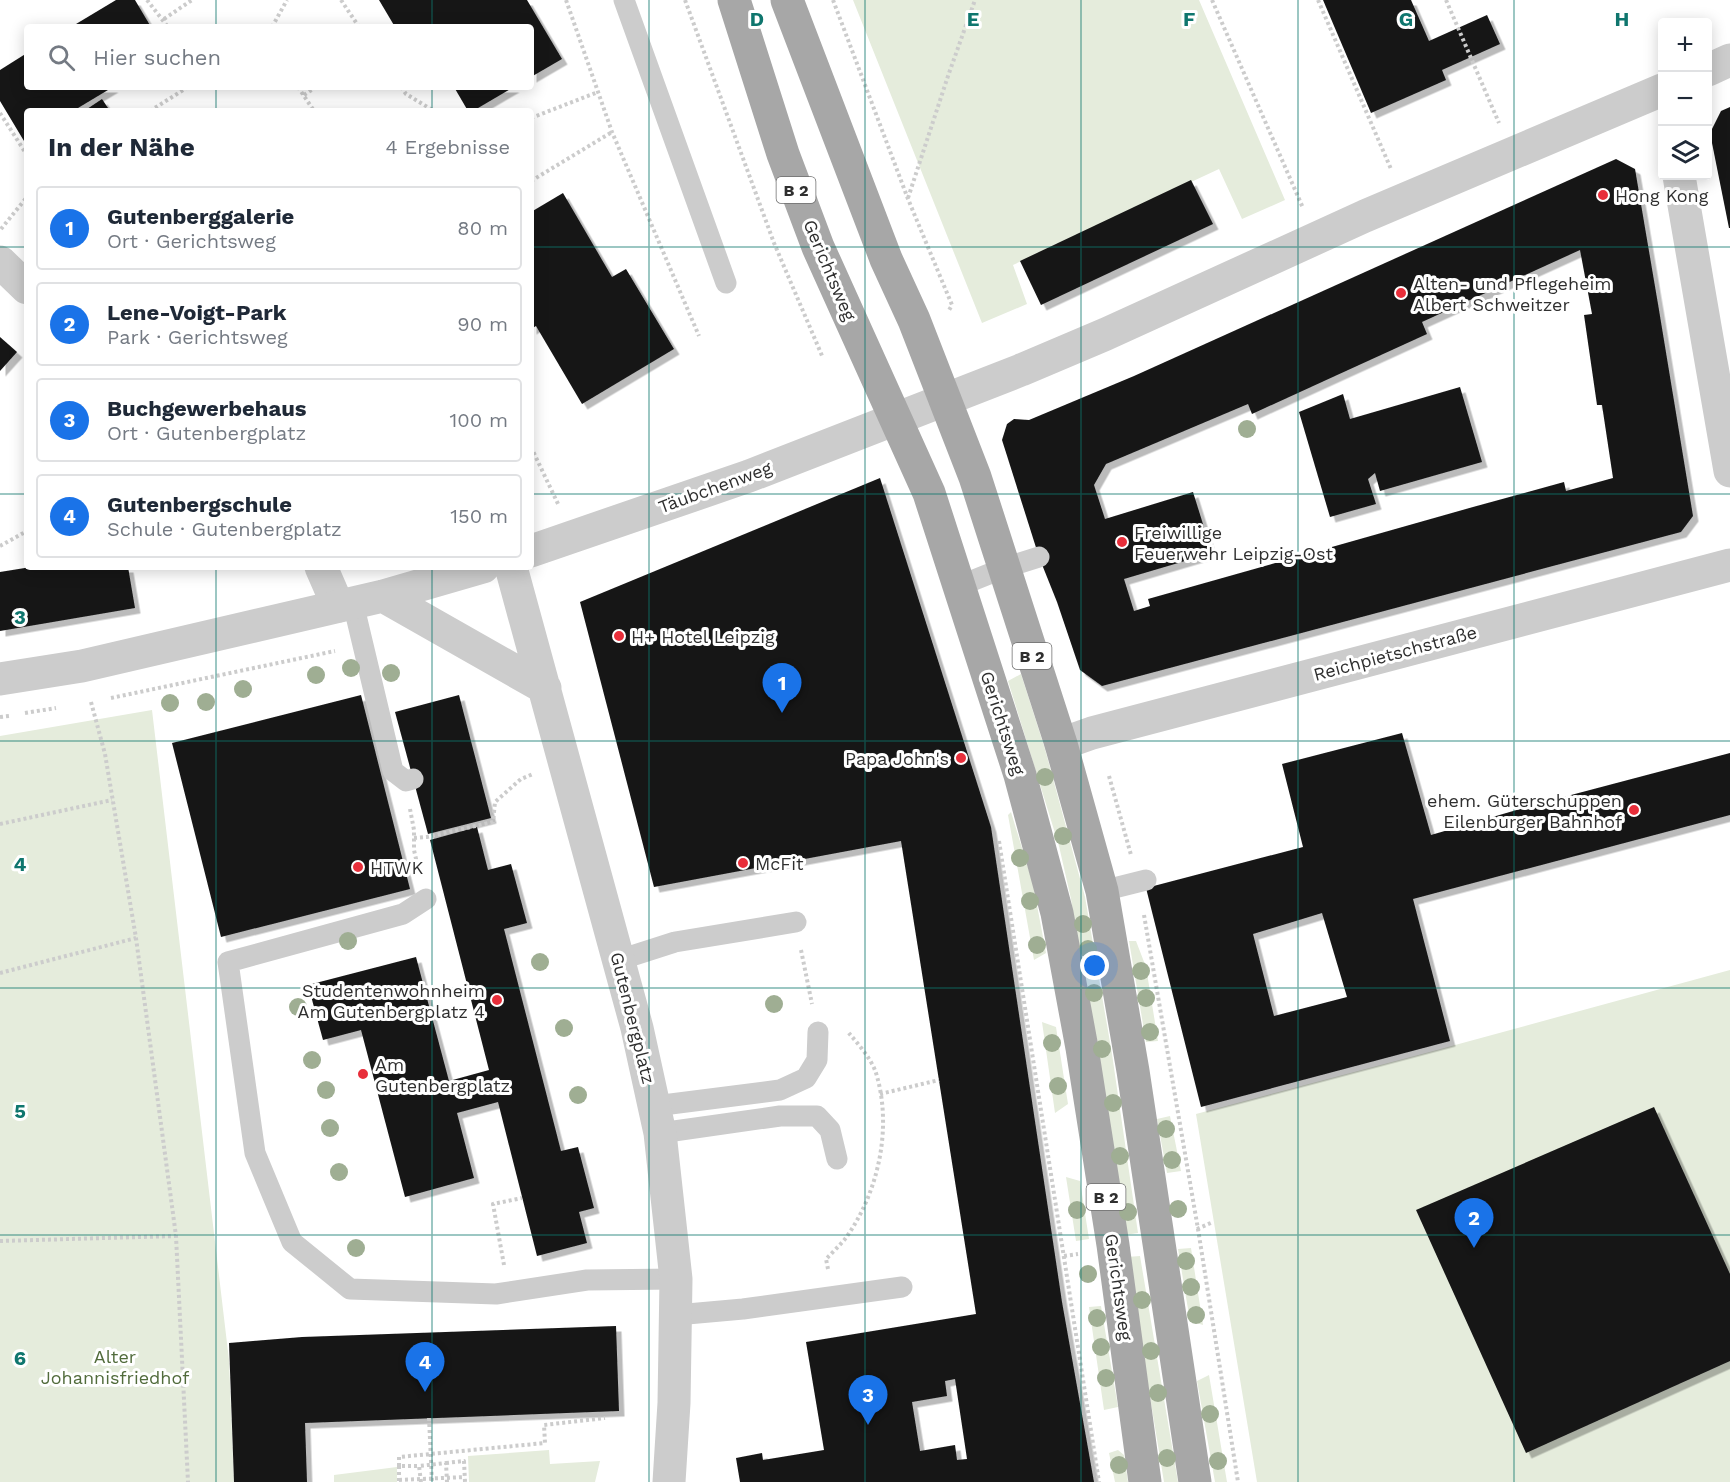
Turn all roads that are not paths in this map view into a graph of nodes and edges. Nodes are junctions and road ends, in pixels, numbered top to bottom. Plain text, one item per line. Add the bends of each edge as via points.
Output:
1 (624, 0) edge
2 (734, 0) edge
3 (787, 0) edge
4 (1730, 60) edge
5 (1712, 68) edge
6 (1658, 100) edge
7 (1680, 180) edge
8 (0, 262) edge
9 (726, 283) dead end
10 (24, 285) edge
11 (945, 398) junction
12 (896, 417) junction
13 (1730, 471) edge
14 (534, 550) edge
15 (1039, 557) dead end
16 (1730, 565) edge
17 (1004, 568) junction
18 (324, 570) edge
19 (472, 570) edge
20 (512, 570) edge
21 (959, 586) junction
22 (358, 601) junction
23 (0, 679) edge
24 (545, 687) junction
25 (1061, 744) junction
26 (410, 780) road end
27 (1146, 880) dead end
28 (1102, 891) junction
29 (426, 899) road end
30 (796, 922) dead end
31 (619, 960) junction
32 (818, 1032) dead end
33 (657, 1120) junction
34 (837, 1158) dead end
35 (676, 1279) junction
36 (902, 1287) dead end
37 (675, 1315) junction
38 (669, 1482) edge
39 (1145, 1482) edge
40 (1195, 1482) edge

1 - 9 lane
2 - 12 main road, Gerichtsweg / B 2 via 783,154 818,247
3 - 11 main road, B 2 via 886,259
4 - 5 street
6 - 11 street, Täubchenweg via 1406,200 1106,334
7 - 13 street
8 - 10 street
11 - 12 street, Täubchenweg
11 - 17 main road, B 2
12 - 14 street, Täubchenweg via 749,476
12 - 21 main road, Gerichtsweg / B 2 via 929,493
15 - 17 lane
16 - 25 street, Reichpietschstraße
17 - 21 lane
17 - 25 main road, B 2
18 - 22 street
19 - 22 street
20 - 24 street, Gutenbergplatz
21 - 39 main road, Gerichtsweg / B 2 via 1020,775 1057,913 1112,1234
22 - 23 street via 81,666
22 - 24 street
22 - 26 lane via 363,645 393,771
24 - 31 street, Gutenbergplatz
25 - 28 main road, B 2
27 - 28 lane
28 - 40 main road, B 2
29 - 35 lane via 403,914 228,962 255,1153 292,1242 350,1289 496,1294 587,1280
30 - 31 lane via 675,942
31 - 33 street, Gutenbergplatz
32 - 33 lane via 817,1060 806,1078 780,1090
33 - 34 lane via 817,1116 831,1130
33 - 35 street, Gutenbergplatz
35 - 37 street, Gutenbergplatz
36 - 37 lane
37 - 38 street, Gutenbergplatz

